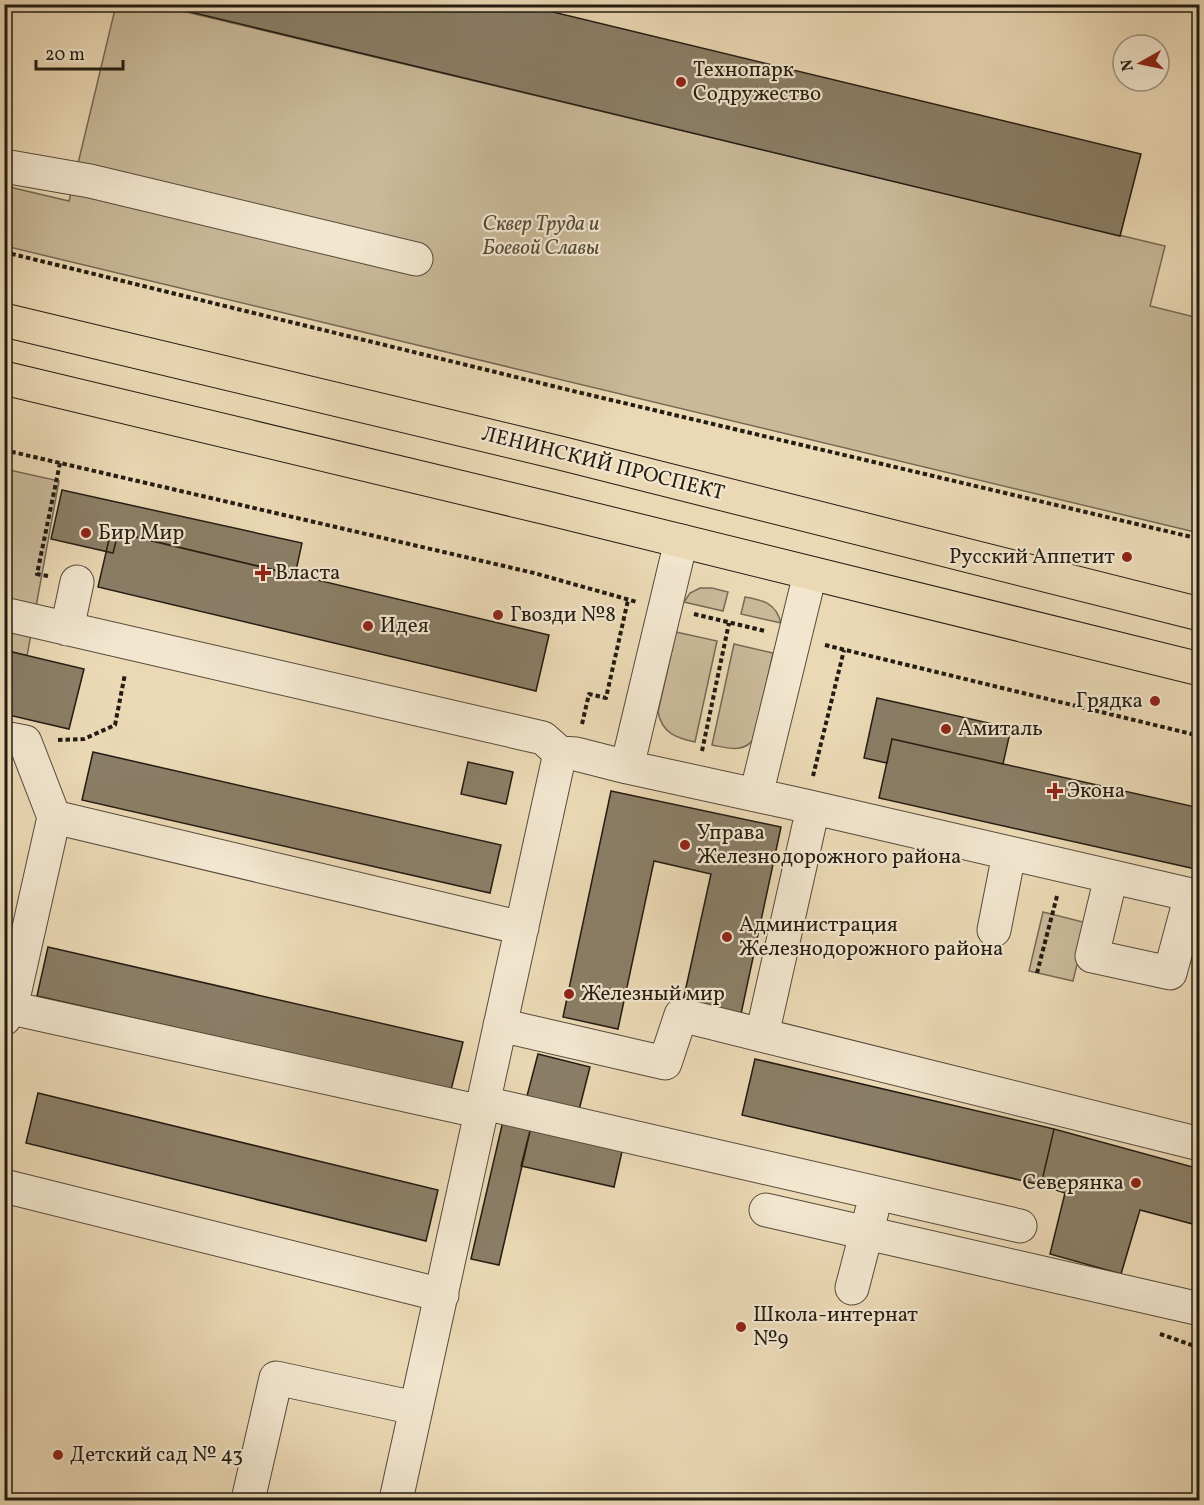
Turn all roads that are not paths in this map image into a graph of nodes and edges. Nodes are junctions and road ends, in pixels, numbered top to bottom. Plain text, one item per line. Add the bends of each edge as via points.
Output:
1 (4, 166) edge
2 (416, 259) dead end
3 (4, 320) edge
4 (4, 378) edge
5 (681, 542) junction
6 (810, 574) junction
7 (77, 582) road end
8 (1200, 614) edge
9 (4, 615) edge
10 (67, 629) junction
11 (1200, 669) edge
12 (15, 740) edge
13 (568, 753) junction
14 (627, 768) junction
15 (756, 795) junction
16 (809, 807) junction
17 (54, 817) junction
18 (1009, 854) junction
19 (1111, 877) junction
20 (1195, 896) edge
21 (522, 928) junction
22 (994, 930) dead end
23 (8, 1014) edge
24 (500, 1025) junction
25 (762, 1035) junction
26 (483, 1107) junction
27 (1200, 1144) edge
28 (4, 1186) edge
29 (877, 1193) junction
30 (766, 1210) dead end
31 (1020, 1226) dead end
32 (867, 1233) junction
33 (852, 1288) dead end
34 (442, 1295) junction
35 (1200, 1309) edge
36 (416, 1408) junction
37 (248, 1500) edge
38 (396, 1500) edge

1 - 2 lane via 90,181
3 - 8 main road, ЛЕНИНСКИЙ ПРОСПЕКТ via 560,453
4 - 5 main road
5 - 6 main road
5 - 14 lane
6 - 11 main road
6 - 15 lane
7 - 10 lane
9 - 10 lane
10 - 13 lane via 543,738
12 - 17 lane
13 - 14 lane
13 - 21 lane
14 - 15 lane
15 - 16 lane
16 - 18 lane
16 - 25 lane
17 - 21 lane
17 - 23 lane
18 - 19 lane
18 - 22 lane
19 - 20 lane
19 - 20 lane via 1092,956 1170,973
21 - 24 lane
23 - 26 lane
24 - 25 lane via 666,1063 681,1015
24 - 26 lane
25 - 27 lane
26 - 29 lane
26 - 34 lane
28 - 34 lane
29 - 31 lane
29 - 32 lane
30 - 32 lane
32 - 33 lane
32 - 35 lane
34 - 36 lane
36 - 37 lane via 276,1378
36 - 38 lane

